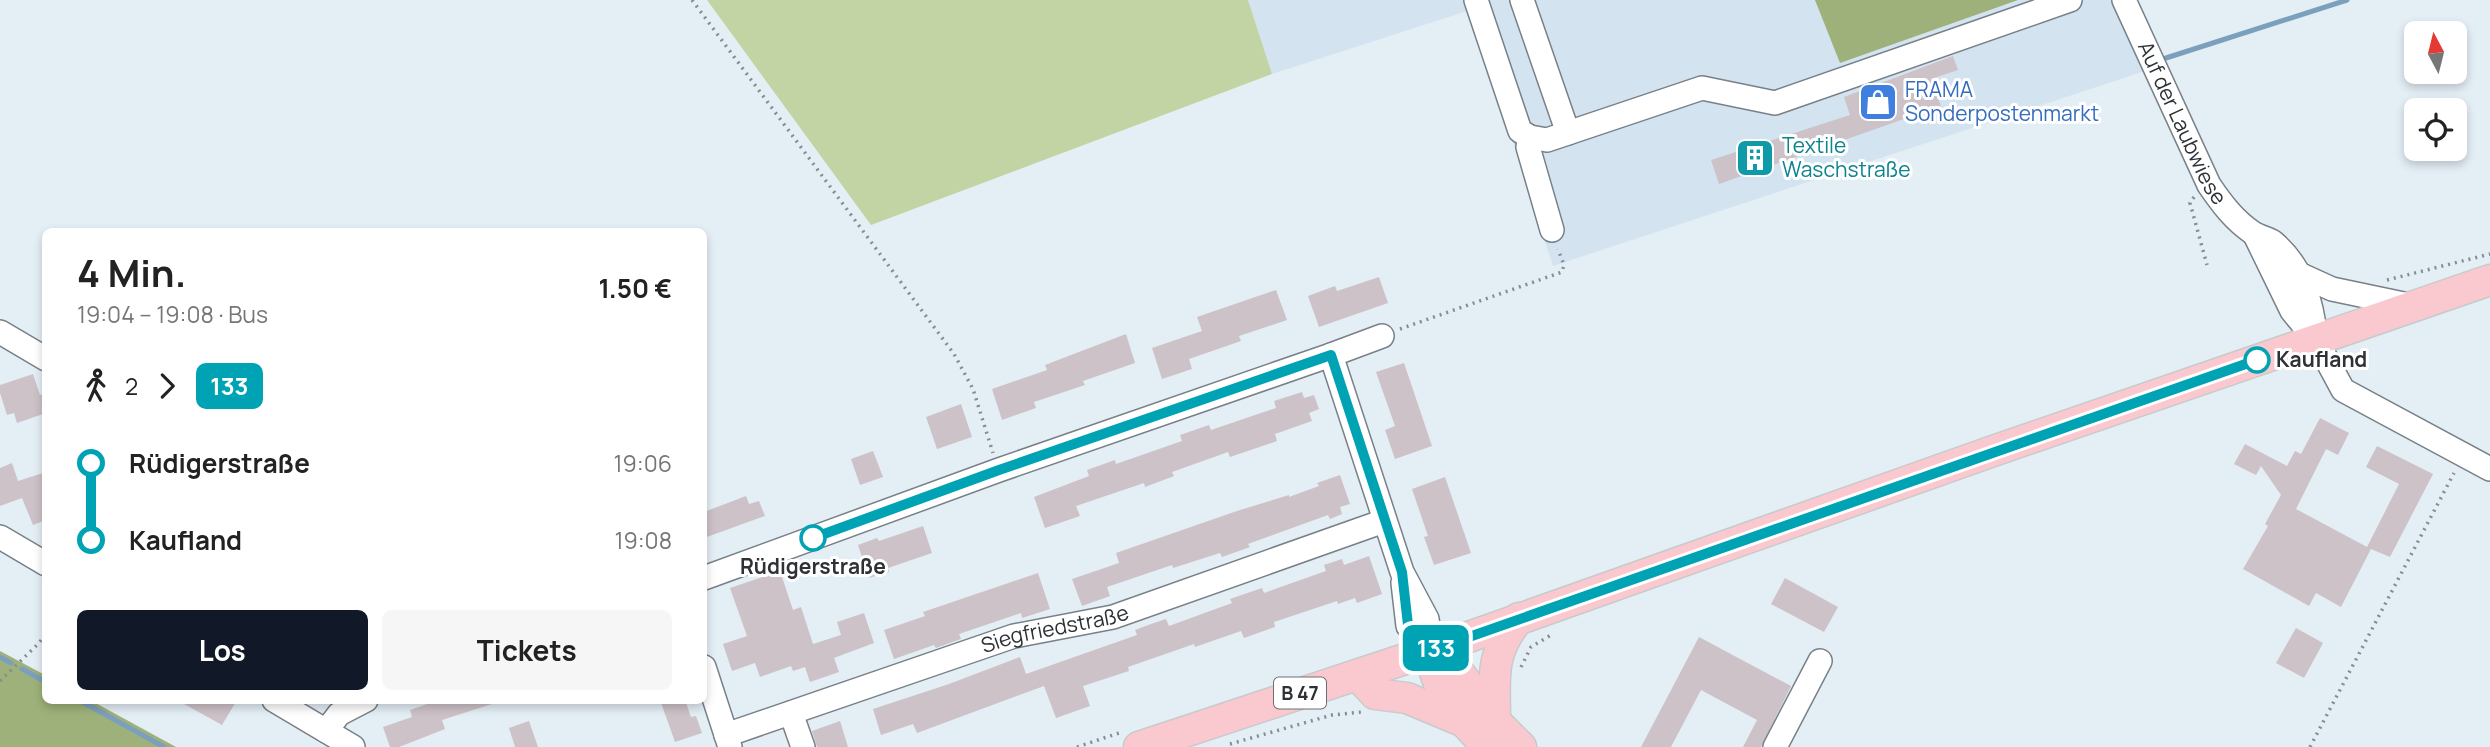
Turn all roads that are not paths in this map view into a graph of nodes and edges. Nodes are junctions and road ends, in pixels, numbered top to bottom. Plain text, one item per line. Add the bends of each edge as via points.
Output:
1 (1476, 0) edge
2 (1522, 0) edge
3 (2070, 0) edge
4 (2124, 0) edge
5 (1568, 134) junction
6 (1530, 137) junction
7 (1552, 230) road end
8 (2255, 235) junction
9 (2299, 274) junction
10 (2490, 280) edge
11 (2413, 306) junction
12 (0, 332) edge
13 (1382, 336) road end
14 (2316, 340) junction
15 (1331, 355) junction
16 (42, 357) edge
17 (2490, 469) edge
18 (1384, 521) junction
19 (0, 537) edge
20 (42, 562) edge
21 (707, 577) edge
22 (1518, 618) junction
23 (1432, 650) junction
24 (1820, 661) dead end
25 (1357, 675) junction
26 (707, 676) edge
27 (281, 704) edge
28 (358, 704) edge
29 (791, 713) junction
30 (1462, 721) junction
31 (326, 731) junction
32 (1491, 734) edge
33 (728, 741) edge
34 (353, 747) edge
35 (803, 747) edge
36 (1139, 747) edge
37 (1521, 747) edge
38 (1775, 747) edge

1 - 6 street via 1520,131
2 - 5 street
3 - 5 street via 1774,103 1702,88
4 - 8 street, Auf der Laubwiese via 2205,177 2227,212
5 - 6 street via 1547,140
6 - 7 street via 1528,147
8 - 9 street, Auf der Laubwiese via 2272,241
8 - 14 street, Auf der Laubwiese via 2292,311
9 - 11 street, Auf der Laubwiese via 2332,289
9 - 14 street, Auf der Laubwiese via 2312,304
10 - 11 main road, B 47
11 - 14 main road, B 47
12 - 16 street
13 - 15 street
14 - 17 street via 2343,390
14 - 22 main road, B 47
15 - 18 street
15 - 21 street
18 - 23 street via 1402,572 1427,619
18 - 29 street, Siegfriedstraße via 1113,617 1014,636
19 - 20 street
22 - 23 main road, B 47
22 - 32 main road via 1499,647
23 - 25 main road, B 47
23 - 30 main road via 1433,668
23 - 32 main road via 1448,659
24 - 38 street
25 - 30 main road via 1375,694 1407,698
25 - 36 main road, B 47
26 - 33 street
27 - 31 street
28 - 31 street via 339,714
29 - 33 street, Siegfriedstraße
29 - 35 street
30 - 32 main road
31 - 34 street
32 - 37 main road

